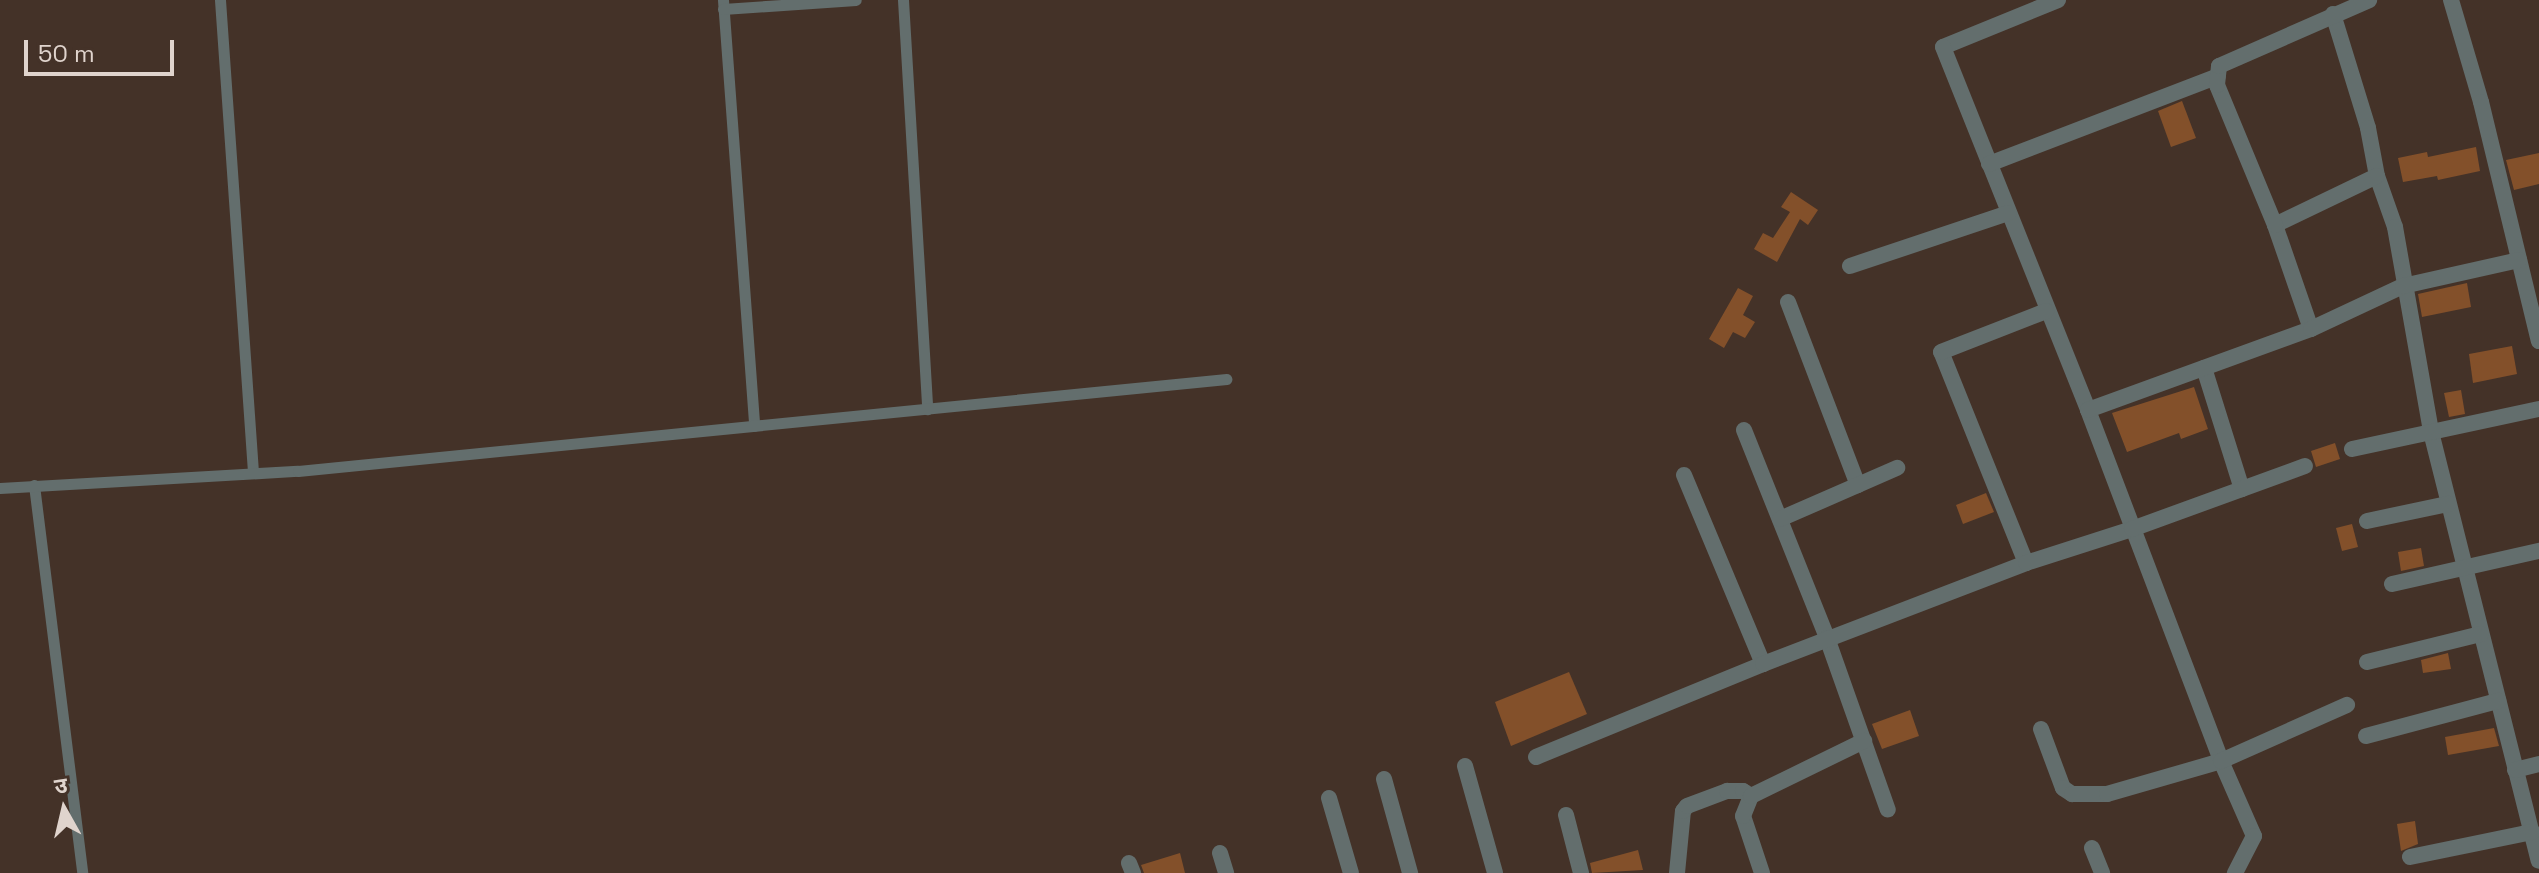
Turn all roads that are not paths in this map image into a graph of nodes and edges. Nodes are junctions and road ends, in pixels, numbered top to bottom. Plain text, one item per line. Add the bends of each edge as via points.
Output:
1 (220, 0) edge
2 (856, 0) edge
3 (903, 0) edge
4 (2058, 0) edge
5 (2369, 0) edge
6 (2451, 0) edge
7 (723, 5) edge
8 (2333, 14) junction
9 (2218, 76) junction
10 (1989, 164) junction
11 (2377, 176) junction
12 (2008, 213) junction
13 (2275, 225) junction
14 (2519, 260) junction
15 (1850, 266) dead end
16 (2403, 286) junction
17 (1788, 302) dead end
18 (2046, 311) junction
19 (2311, 329) junction
20 (2539, 341) edge
21 (2204, 368) junction
22 (1226, 379) dead end
23 (927, 409) junction
24 (2539, 409) edge
25 (2088, 410) junction
26 (754, 426) junction
27 (1744, 430) dead end
28 (2431, 432) junction
29 (2352, 449) dead end
30 (2305, 466) dead end
31 (1897, 468) dead end
32 (253, 472) junction
33 (1684, 475) dead end
34 (34, 485) junction
35 (1858, 485) junction
36 (0, 488) edge
37 (2242, 489) junction
38 (2448, 504) junction
39 (1780, 519) junction
40 (2367, 521) dead end
41 (2132, 529) junction
42 (2539, 551) edge
43 (2026, 563) junction
44 (2464, 566) junction
45 (2392, 584) dead end
46 (2481, 634) junction
47 (1827, 638) junction
48 (2367, 662) dead end
49 (1763, 664) junction
50 (2498, 701) junction
51 (2347, 705) dead end
52 (2041, 729) dead end
53 (2366, 736) dead end
54 (1864, 741) junction
55 (1536, 757) dead end
56 (2221, 761) junction
57 (2539, 764) edge
58 (1465, 766) dead end
59 (2515, 770) junction
60 (1384, 779) dead end
61 (1751, 796) junction
62 (1329, 798) dead end
63 (1888, 810) dead end
64 (1566, 815) dead end
65 (2532, 832) junction
66 (2092, 848) dead end
67 (1220, 853) dead end
68 (2410, 857) dead end
69 (2539, 861) edge
70 (82, 873) edge
71 (1226, 873) edge
72 (1351, 873) edge
73 (1410, 873) edge
74 (1495, 873) edge
75 (1581, 873) edge
76 (1677, 873) edge
77 (1762, 873) edge
78 (2102, 873) edge
79 (2235, 873) edge

1 - 32 lane
2 - 7 lane
3 - 23 lane
4 - 10 street via 1943,47
5 - 8 street
6 - 14 street
7 - 26 lane
8 - 9 street via 2219,66
8 - 11 street
9 - 10 street
9 - 13 street via 2217,85
10 - 12 street
11 - 13 street
11 - 16 street via 2395,227
12 - 15 street
12 - 18 street
13 - 19 street
14 - 16 street
14 - 20 street
16 - 19 street
16 - 28 street
17 - 35 street
18 - 25 street
18 - 43 street via 1941,352
19 - 21 street
21 - 25 street
21 - 37 street
22 - 23 lane
23 - 26 lane
24 - 28 street
25 - 41 street
26 - 32 lane
27 - 39 street
28 - 29 street
28 - 38 street
30 - 37 street
31 - 35 street
32 - 34 lane
33 - 49 street
34 - 36 lane
34 - 70 lane
35 - 39 street
37 - 41 street
38 - 40 street
38 - 44 street
39 - 47 street
41 - 43 street
41 - 56 street
42 - 44 street
43 - 47 street
44 - 45 street
44 - 46 street
46 - 48 street
46 - 50 street
47 - 49 street
47 - 54 street
49 - 55 street
50 - 53 street
50 - 59 street
51 - 56 street
52 - 56 street via 2057,778 2072,794 2107,794
54 - 61 street
54 - 63 street
56 - 79 street via 2254,836
57 - 59 street
58 - 74 street
59 - 65 street
60 - 73 street
61 - 76 street via 1727,791 1687,806
61 - 77 street via 1743,816
62 - 72 street
64 - 75 street
65 - 68 street
65 - 69 street
66 - 78 street
67 - 71 street

